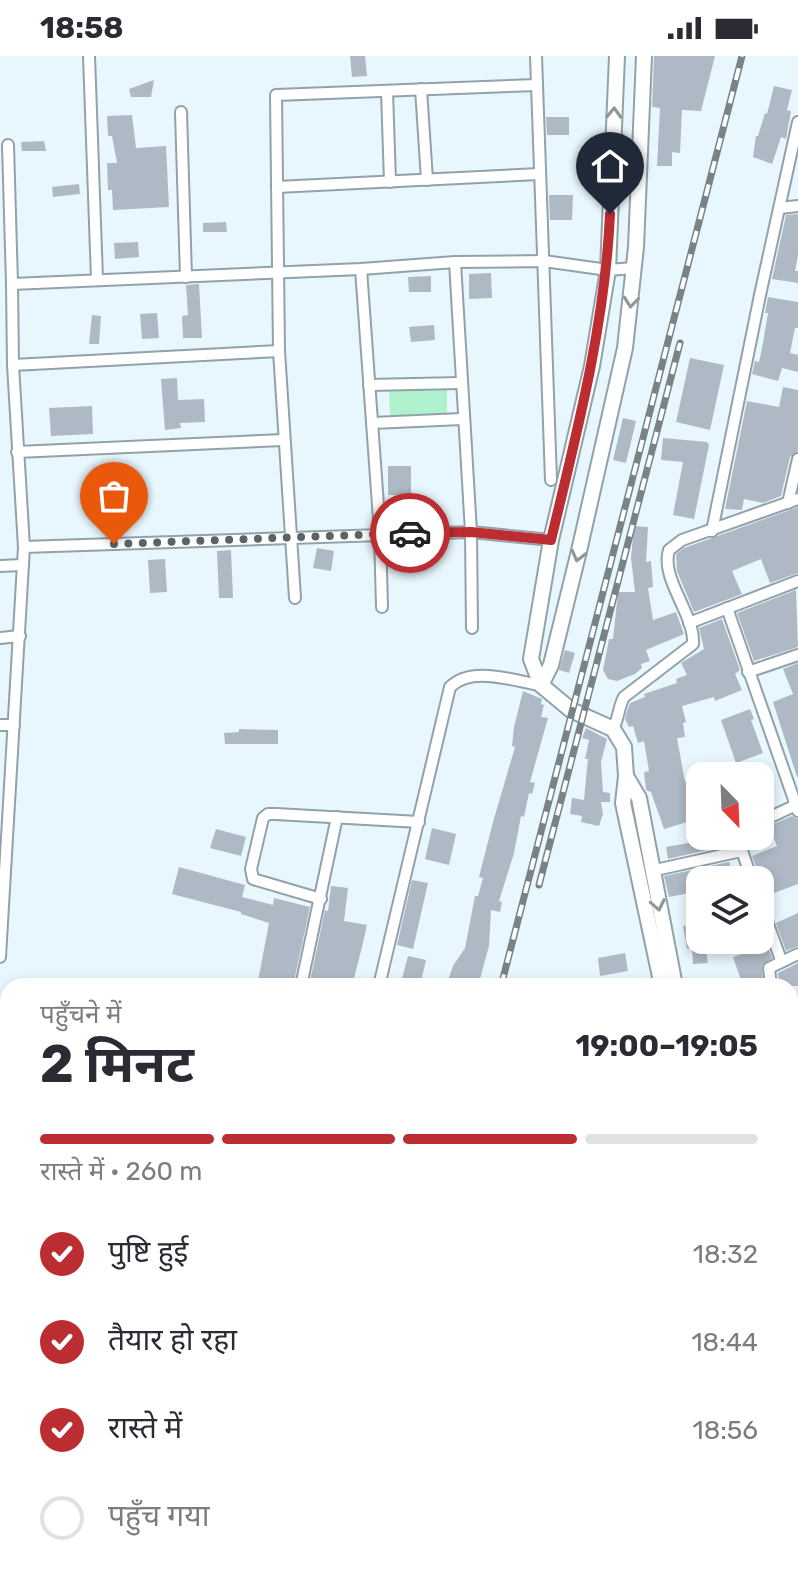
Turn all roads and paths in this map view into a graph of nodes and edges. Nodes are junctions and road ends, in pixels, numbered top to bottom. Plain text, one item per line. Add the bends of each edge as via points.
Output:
1 (89, 56) edge
2 (536, 56) edge
3 (617, 56) edge
4 (644, 56) edge
5 (537, 85) junction
6 (421, 89) junction
7 (387, 91) junction
8 (181, 112) dead end
9 (798, 122) edge
10 (8, 145) dead end
11 (793, 168) edge
12 (539, 174) junction
13 (427, 180) junction
14 (390, 182) junction
15 (277, 187) junction
16 (798, 206) edge
17 (780, 208) junction
18 (544, 261) junction
19 (455, 262) junction
20 (634, 268) junction
21 (361, 269) junction
22 (608, 270) junction
23 (279, 273) junction
24 (186, 277) junction
25 (97, 279) junction
26 (12, 284) junction
27 (279, 351) junction
28 (13, 365) junction
29 (460, 383) junction
30 (369, 385) junction
31 (462, 419) junction
32 (372, 423) junction
33 (283, 440) junction
34 (17, 452) junction
35 (798, 459) edge
36 (551, 480) dead end
37 (793, 501) edge
38 (712, 531) junction
39 (471, 532) junction
40 (380, 533) junction
41 (293, 538) junction
42 (551, 540) junction
43 (24, 547) junction
44 (23, 565) junction
45 (0, 566) edge
46 (798, 581) edge
47 (295, 598) dead end
48 (382, 607) dead end
49 (727, 608) junction
50 (689, 623) junction
51 (472, 628) dead end
52 (20, 636) junction
53 (0, 638) edge
54 (798, 655) edge
55 (748, 672) junction
56 (541, 685) junction
57 (0, 725) edge
58 (14, 725) junction
59 (613, 729) junction
60 (626, 776) junction
61 (797, 807) edge
62 (774, 816) edge
63 (337, 817) junction
64 (419, 822) junction
65 (741, 851) joint
66 (747, 866) edge
67 (651, 871) junction
68 (321, 899) junction
69 (774, 941) edge
70 (798, 954) edge
71 (0, 957) edge
72 (781, 960) junction
73 (303, 978) edge
74 (381, 978) edge
75 (660, 978) edge
76 (673, 978) edge
77 (770, 978) edge

1 - 25 street
2 - 5 street
22 -> 3 main road
4 - 20 main road
5 - 6 street
5 - 12 street
6 - 7 street
6 - 13 street
7 - 14 street
7 - 15 street via 276,95
8 - 24 street
9 - 11 street
10 - 26 street
11 - 17 street
12 - 13 street
12 - 18 street
13 - 14 street
14 - 15 street
15 - 23 street
16 - 17 street
17 - 38 street
18 - 19 street
18 - 22 street
18 - 36 street
19 - 21 street
19 - 29 street
20 - 22 street
20 -> 56 main road via 609,422 551,665
21 - 23 street
21 - 30 street
22 - 42 main road via 592,366
23 - 24 street
23 - 27 street
24 - 25 street
25 - 26 street
26 - 28 street
27 - 28 street
27 - 33 street
28 - 34 street
29 - 30 street
29 - 31 street
30 - 32 street
31 - 32 street
31 - 39 street
32 - 40 street
33 - 34 street
33 - 41 street
34 - 43 street
35 - 37 street
37 - 38 street
38 - 50 street via 674,545 667,557
39 - 40 street
39 - 42 street
39 - 51 street
40 - 41 street
40 - 48 street
41 - 43 street
41 - 47 street
42 - 56 main road via 531,659
43 - 44 street
44 - 45 street
44 - 52 street
46 - 49 street
49 - 50 street
49 - 55 street
50 - 59 street via 694,639 690,649 624,697
52 - 53 street
52 - 58 street
54 - 55 street
55 - 61 street
56 - 59 main road via 571,710
56 - 64 street via 479,676 458,679 450,687
57 - 58 street
58 - 71 street
59 - 60 main road via 624,747
60 - 67 main road via 639,798
60 - 75 main road via 623,803
61 - 62 street
63 - 64 street
63 - 68 street
63 - 68 street via 268,814 251,869 256,881
64 - 74 street
65 - 66 street
65 - 67 street
67 -> 76 main road
68 - 73 street
69 - 72 street
70 - 72 street
72 - 77 street via 769,968

